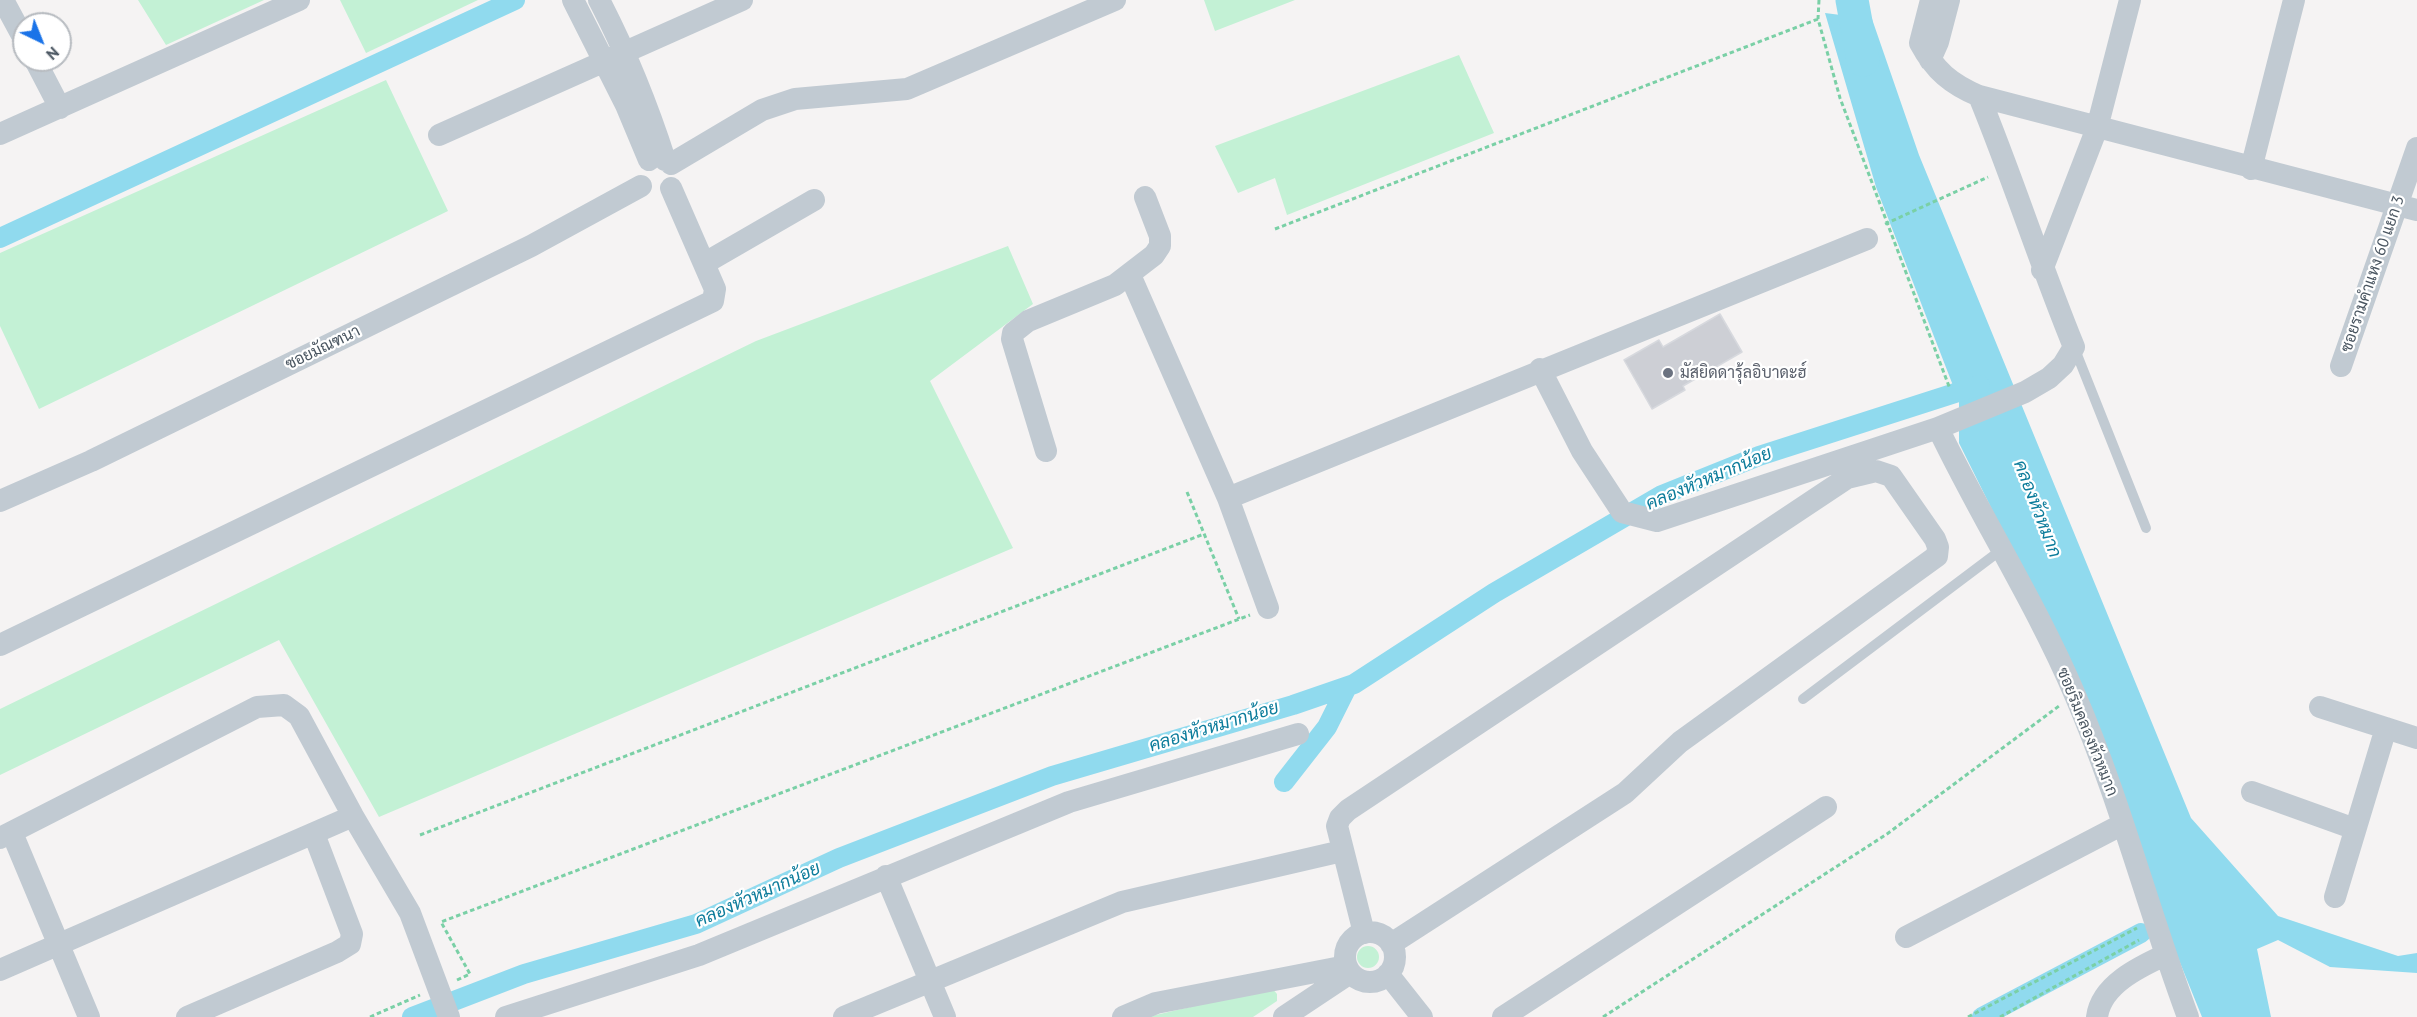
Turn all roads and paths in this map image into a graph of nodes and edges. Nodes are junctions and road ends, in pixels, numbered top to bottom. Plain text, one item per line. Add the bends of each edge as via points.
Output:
1 (3, 0) edge
2 (299, 0) edge
3 (742, 0) edge
4 (1115, 0) edge
5 (1819, 0) edge
6 (1931, 0) edge
7 (1949, 0) edge
8 (2130, 0) edge
9 (2294, 0) edge
10 (600, 2) edge
11 (576, 5) edge
12 (12, 17) edge
13 (1818, 19) junction
14 (625, 50) junction
15 (604, 59) junction
16 (1930, 60) junction
17 (41, 72) edge
18 (1979, 96) junction
19 (60, 108) junction
20 (2097, 129) junction
21 (0, 134) edge
22 (439, 135) dead end
23 (2417, 148) edge
24 (661, 161) junction
25 (2008, 169) junction
26 (2251, 169) junction
27 (641, 186) junction
28 (671, 188) junction
29 (1145, 197) dead end
30 (814, 200) dead end
31 (2407, 207) edge
32 (1889, 223) dead end
33 (1275, 229) dead end
34 (1867, 239) dead end
35 (705, 264) junction
36 (2042, 270) junction
37 (1130, 275) junction
38 (2074, 347) junction
39 (2341, 366) dead end
40 (1540, 369) junction
41 (1950, 389) dead end
42 (1944, 425) junction
43 (1046, 451) dead end
44 (1187, 492) dead end
45 (1228, 498) junction
46 (0, 501) edge
47 (2146, 528) dead end
48 (1204, 534) junction
49 (2001, 550) junction
50 (1268, 608) joint
51 (1239, 619) junction
52 (0, 645) edge
53 (2075, 694) junction
54 (1803, 699) dead end
55 (2320, 707) dead end
56 (2386, 728) junction
57 (1298, 734) dead end
58 (2417, 738) edge
59 (2252, 792) dead end
60 (1826, 807) dead end
61 (353, 816) junction
62 (2123, 824) junction
63 (2355, 829) junction
64 (314, 834) junction
65 (420, 835) dead end
66 (6, 836) edge
67 (1342, 850) junction
68 (886, 876) junction
69 (2334, 897) dead end
70 (2155, 925) junction
71 (1364, 933) junction
72 (1906, 937) dead end
73 (60, 943) junction
74 (1391, 944) junction
75 (2165, 956) junction
76 (0, 970) edge
77 (1348, 970) junction
78 (470, 974) dead end
79 (1388, 974) junction
80 (930, 982) junction
81 (89, 1017) edge
82 (187, 1017) edge
83 (449, 1017) edge
84 (506, 1017) edge
85 (844, 1017) edge
86 (945, 1017) edge
87 (1123, 1017) edge
88 (1284, 1017) edge
89 (1422, 1017) edge
90 (1503, 1017) edge
91 (1603, 1017) edge
92 (1968, 1017) edge
93 (2000, 1017) edge
94 (2097, 1017) edge
95 (2188, 1017) edge

1 - 12 street
2 - 19 street
3 - 14 street
4 - 24 street via 907,89 795,99 762,110
5 - 13 path
6 - 16 street via 1920,43
7 - 16 street
8 - 20 street
9 - 26 street
10 - 14 street
11 - 15 street
13 - 33 path
13 - 41 path via 1840,98
14 - 15 street
14 - 24 street via 645,99
15 - 22 street
15 - 24 street
16 - 18 street via 1954,85
17 - 19 street
18 - 20 street
18 - 25 street
19 - 21 street
20 - 26 street
20 - 36 street
23 - 31 street, ซอยรามคำแหง 60 แยก 3
24 - 27 street via 639,174
24 - 28 street via 675,174
25 - 32 path
25 - 36 street
26 - 31 street
27 - 28 street via 656,195
27 - 46 street, ซอยมัณฑนา via 520,251 91,461
28 - 35 street
29 - 37 street via 1160,246
30 - 35 street
31 - 39 street, ซอยรามคำแหง 60 แยก 3
34 - 40 street
35 - 52 street via 715,289 713,301 703,308
36 - 38 street
37 - 43 street via 1028,321 1013,333
37 - 45 street
38 - 42 street via 2063,365 2025,392
38 - 47 lane
40 - 42 street via 1582,451 1622,512 1657,521
40 - 45 street
42 - 49 street, ซอยริมคลองหัวหมาก
44 - 48 path
45 - 50 street
48 - 51 path
48 - 65 path
49 - 53 street, ซอยริมคลองหัวหมาก
49 - 54 lane
50 - 51 path
51 - 78 path via 441,922
53 - 62 street, ซอยริมคลองหัวหมาก
53 - 91 path via 1887,834
55 - 56 street
56 - 58 street
56 - 63 street
57 - 68 street via 1069,802
59 - 63 street
60 - 90 street
61 - 64 street
61 - 66 street via 299,716 284,705 257,707
61 - 83 street via 410,913
62 - 70 street, ซอยริมคลองหัวหมาก
62 - 72 street
63 - 69 street
64 - 73 street
64 - 82 street via 352,934 350,944
66 - 73 street
67 - 71 street
67 - 74 street via 1337,826 1340,818 1360,801 1847,478 1876,471 1891,476 1935,539 1937,556 1680,742 1625,794
67 - 80 street via 1122,902
68 - 80 street
68 - 84 street via 699,955
70 - 75 street, ซอยริมคลองหัวหมาก
70 - 92 path
70 - 93 path
71 - 74 street via 1379,934
71 - 77 street via 1346,948
73 - 76 street
73 - 81 street
74 - 79 street via 1395,959
75 - 94 street via 2125,978 2104,997
75 - 95 street, ซอยริมคลองหัวหมาก
77 - 79 street via 1364,982 1382,980
77 - 87 street via 1156,1003
77 - 88 street
79 - 89 street
80 - 85 street
80 - 86 street

